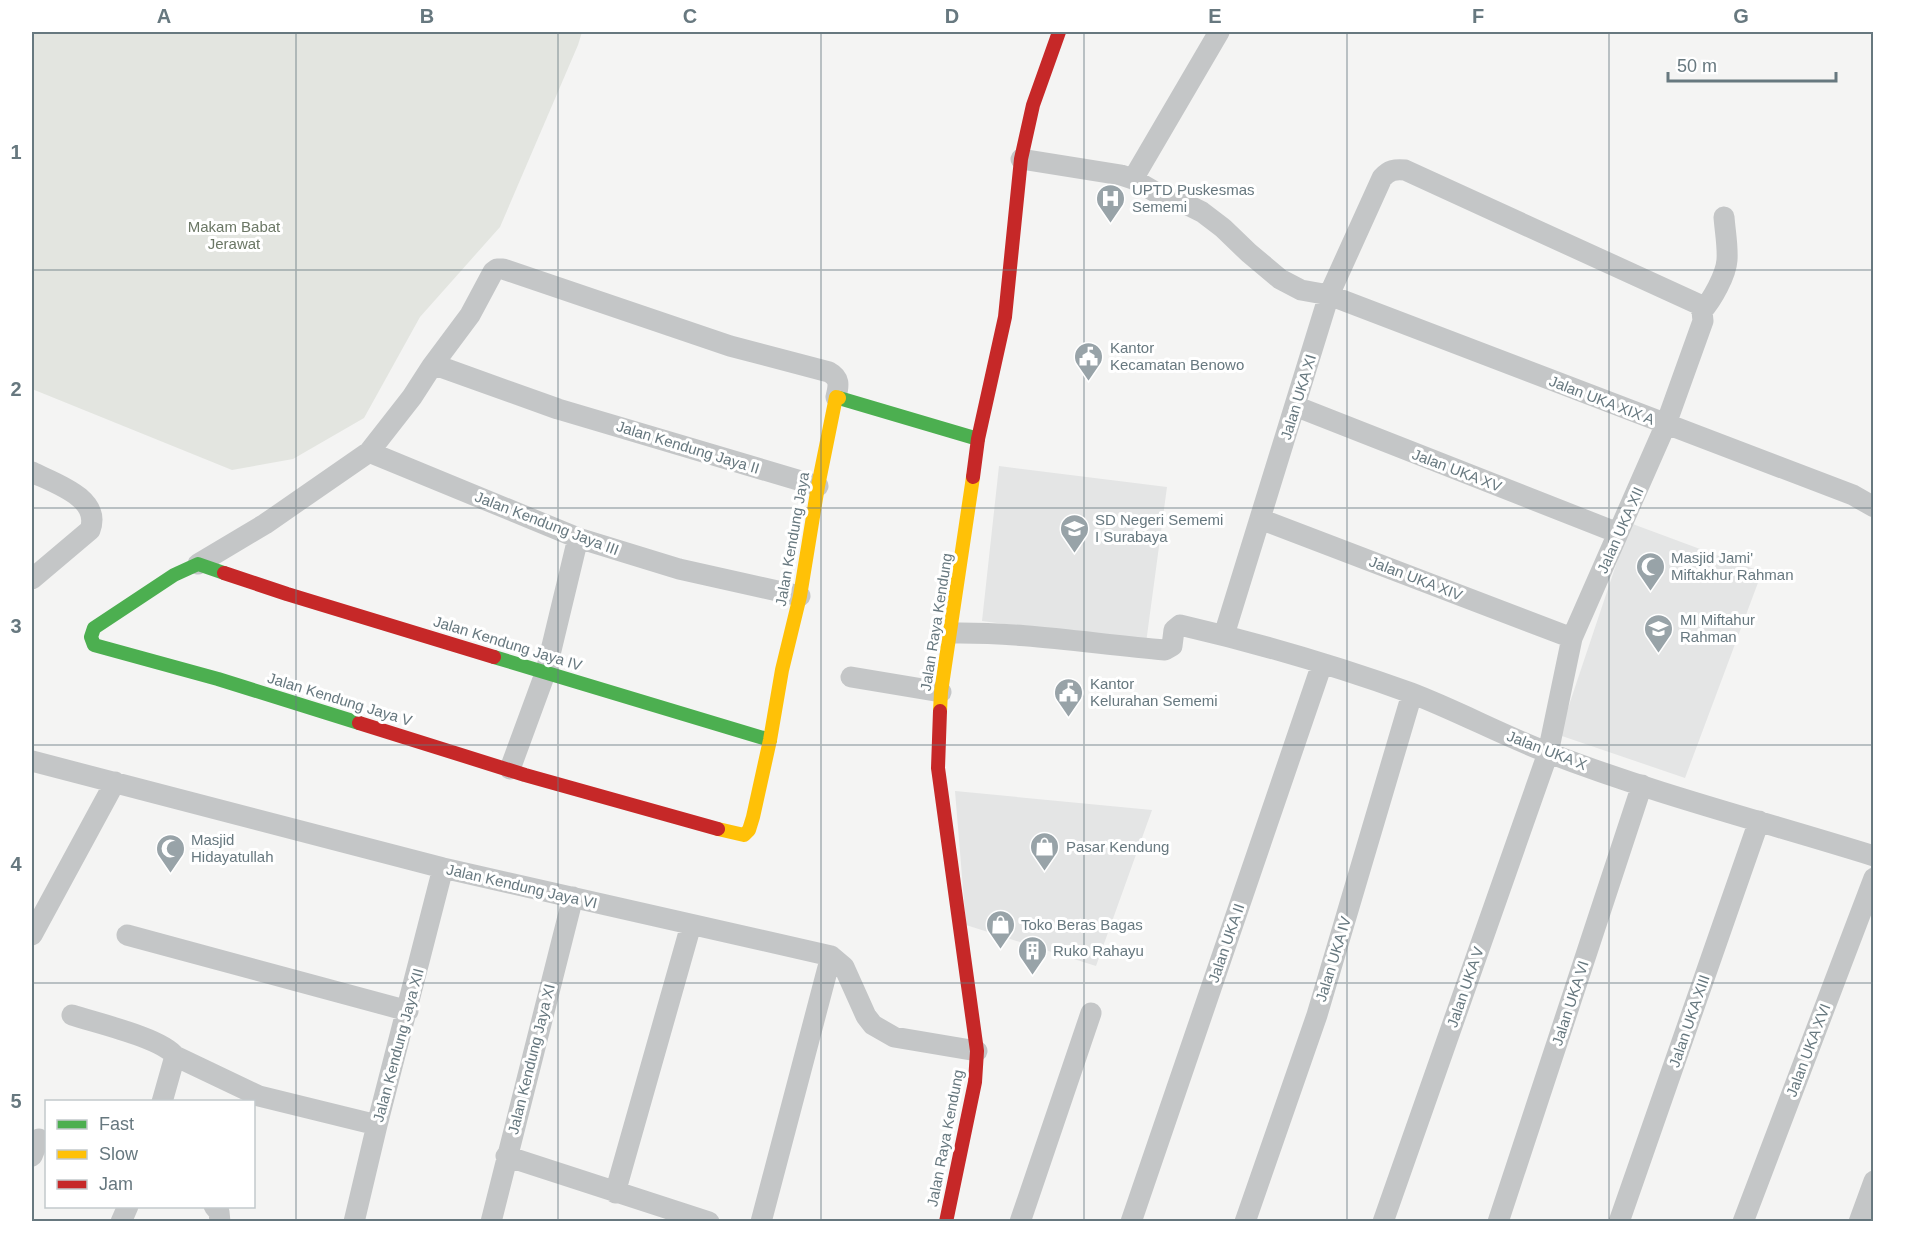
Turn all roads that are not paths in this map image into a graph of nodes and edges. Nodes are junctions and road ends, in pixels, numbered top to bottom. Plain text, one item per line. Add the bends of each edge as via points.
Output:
1 (1059, 32) edge
2 (1218, 32) edge
3 (1021, 159) junction
4 (1133, 179) junction
5 (1724, 218) dead end
6 (1329, 296) junction
7 (1702, 311) junction
8 (432, 366) junction
9 (836, 397) junction
10 (1295, 406) junction
11 (1665, 424) junction
12 (978, 439) junction
13 (369, 452) junction
14 (32, 472) edge
15 (818, 486) junction
16 (1874, 507) edge
17 (1260, 519) junction
18 (1618, 533) junction
19 (578, 538) junction
20 (198, 564) junction
21 (32, 579) edge
22 (800, 597) junction
23 (951, 633) junction
24 (1224, 635) junction
25 (1572, 638) junction
26 (1322, 664) junction
27 (546, 671) junction
28 (850, 677) dead end
29 (941, 692) junction
30 (1412, 694) junction
31 (770, 740) junction
32 (1548, 753) junction
33 (32, 761) edge
34 (510, 769) junction
35 (115, 782) junction
36 (1642, 785) junction
37 (1759, 821) junction
38 (749, 830) joint
39 (1874, 856) edge
40 (443, 868) junction
41 (1874, 878) edge
42 (573, 897) junction
43 (691, 925) junction
44 (32, 935) edge
45 (127, 935) dead end
46 (831, 956) junction
47 (408, 1011) junction
48 (1091, 1013) dead end
49 (72, 1015) dead end
50 (977, 1051) junction
51 (175, 1056) junction
52 (162, 1100) edge
53 (377, 1125) junction
54 (506, 1156) junction
55 (1874, 1181) edge
56 (615, 1193) junction
57 (354, 1221) edge
58 (491, 1221) edge
59 (709, 1221) edge
60 (761, 1221) edge
61 (946, 1221) edge
62 (1020, 1221) edge
63 (1131, 1221) edge
64 (1245, 1221) edge
65 (1383, 1221) edge
66 (1498, 1221) edge
67 (1619, 1221) edge
68 (1743, 1221) edge
69 (1859, 1221) edge

1 - 3 street, Jalan Raya Kendung via 1033,105
2 - 4 street
3 - 4 street, Jalan UKA XIX A
3 - 12 street, Jalan Raya Kendung via 1005,317
4 - 6 street, Jalan UKA XIX A via 1202,212 1280,279 1301,290
5 - 7 street, Jalan UKA XII via 1726,266
6 - 7 street, Jalan UKA XI via 1382,178 1387,172 1405,170 1698,304
6 - 10 street, Jalan UKA XI
6 - 11 street, Jalan UKA XIX A
7 - 11 street, Jalan UKA XII via 1703,321
8 - 9 street via 470,315 493,272 503,269 730,346 829,372 839,384
8 - 13 street
8 - 15 street, Jalan Kendung Jaya II via 558,409
9 - 12 street
9 - 15 street, Jalan Kendung Jaya
10 - 17 street, Jalan UKA XI
10 - 18 street, Jalan UKA XV
11 - 16 street, Jalan UKA XIX A via 1853,495
11 - 18 street, Jalan UKA XII
12 - 23 street, Jalan Raya Kendung
13 - 19 street, Jalan Kendung Jaya III
13 - 20 street via 265,524
14 - 21 street via 76,494 90,509 93,522 90,530
15 - 22 street, Jalan Kendung Jaya
17 - 24 street, Jalan UKA XI
17 - 25 street, Jalan UKA XIV
18 - 25 street, Jalan UKA XII
19 - 22 street, Jalan Kendung Jaya III via 680,569
19 - 27 street
20 - 27 street, Jalan Kendung Jaya IV
20 - 34 street, Jalan Kendung Jaya V via 174,575 93,628 94,645
22 - 31 street, Jalan Kendung Jaya
23 - 24 street, Jalan UKA X via 1165,650 1172,646 1174,630 1180,626
23 - 29 street, Jalan Raya Kendung
24 - 26 street, Jalan UKA X
25 - 32 street, Jalan UKA XII
26 - 30 street, Jalan UKA X
26 - 63 street, Jalan UKA II
27 - 31 street, Jalan Kendung Jaya IV
27 - 34 street
28 - 29 street
29 - 50 street, Jalan Raya Kendung via 938,768
30 - 32 street, Jalan UKA X
30 - 64 street, Jalan UKA IV via 1317,1015
31 - 38 street, Jalan Kendung Jaya
32 - 36 street, Jalan UKA X
32 - 65 street, Jalan UKA V
33 - 35 street, Jalan Kendung Jaya VI
34 - 38 street, Jalan Kendung Jaya V via 738,836
35 - 40 street, Jalan Kendung Jaya VI
35 - 44 street
36 - 37 street, Jalan UKA X
36 - 66 street, Jalan UKA VI
37 - 39 street, Jalan UKA X
37 - 67 street, Jalan UKA XIII
40 - 42 street, Jalan Kendung Jaya VI
40 - 47 street, Jalan Kendung Jaya XII
41 - 68 street, Jalan UKA XVI
42 - 43 street, Jalan Kendung Jaya VI
42 - 54 street, Jalan Kendung Jaya XI
43 - 46 street, Jalan Kendung Jaya VI
43 - 56 street
45 - 47 street
46 - 50 street via 843,967 873,1025 894,1037
46 - 60 street
47 - 53 street, Jalan Kendung Jaya XII
48 - 62 street
49 - 51 street via 165,1046
50 - 61 street, Jalan Raya Kendung via 975,1082
51 - 52 street
51 - 53 street via 259,1096
53 - 57 street, Jalan Kendung Jaya XII
54 - 56 street
54 - 58 street, Jalan Kendung Jaya XI
55 - 69 street
56 - 59 street

